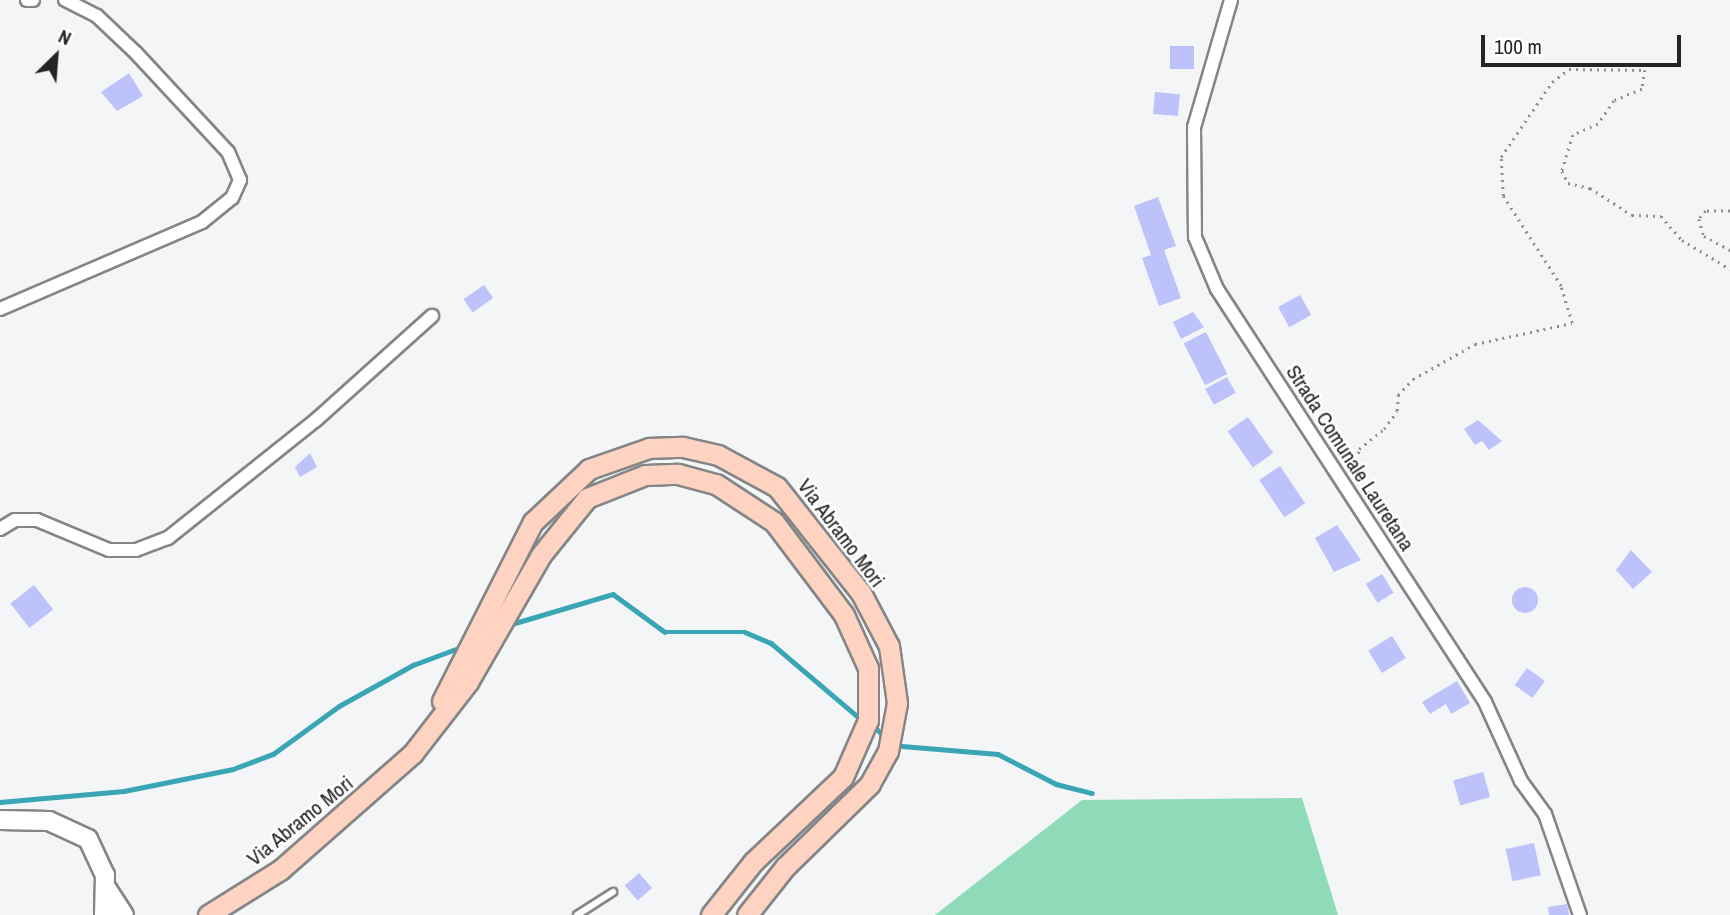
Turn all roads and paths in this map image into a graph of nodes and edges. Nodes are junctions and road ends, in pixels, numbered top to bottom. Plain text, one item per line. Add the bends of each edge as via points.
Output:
1 (27, 0) edge
2 (33, 0) edge
3 (65, 0) edge
4 (1231, 0) edge
5 (1730, 211) edge
6 (1730, 250) edge
7 (1730, 269) edge
8 (0, 309) edge
9 (432, 316) dead end
10 (1385, 527) dead end
11 (0, 530) edge
12 (413, 753) junction
13 (0, 820) edge
14 (107, 889) junction
15 (613, 892) dead end
16 (104, 915) edge
17 (124, 915) edge
18 (208, 915) edge
19 (577, 915) edge
20 (711, 915) edge
21 (747, 915) edge
22 (1580, 915) edge

1 - 2 street
3 - 8 street via 97,16 136,53 228,152 240,180 232,198 202,222
4 - 22 street, Strada Comunale Lauretana via 1194,127 1195,237 1217,289 1485,702 1521,781 1545,814
5 - 6 path via 1706,211 1699,219 1704,236
7 - 10 path via 1682,240 1661,216 1632,215 1590,188 1568,183 1562,171 1573,135 1598,124 1614,101 1642,89 1645,70 1569,69 1552,82 1501,158 1503,196 1560,286 1572,323 1475,344 1441,358 1398,395 1398,411 1359,449 1355,467
9 - 11 street via 316,420 168,538 136,550 109,550 37,520 15,520
12 - 18 main road, Via Abramo Mori via 281,870
12 - 20 main road, Via Abramo Mori via 468,682 556,534 587,498 645,475 678,474 745,499 774,522 844,615 860,642 870,696 861,744 843,777 753,862
12 - 21 main road, Via Abramo Mori via 507,567 559,492 589,470 649,448 683,447 748,469 797,508 861,593 890,646 897,703 888,751 870,784 785,867
13 - 14 main road via 71,825 99,856
14 - 16 main road
14 - 17 main road
15 - 19 lane

